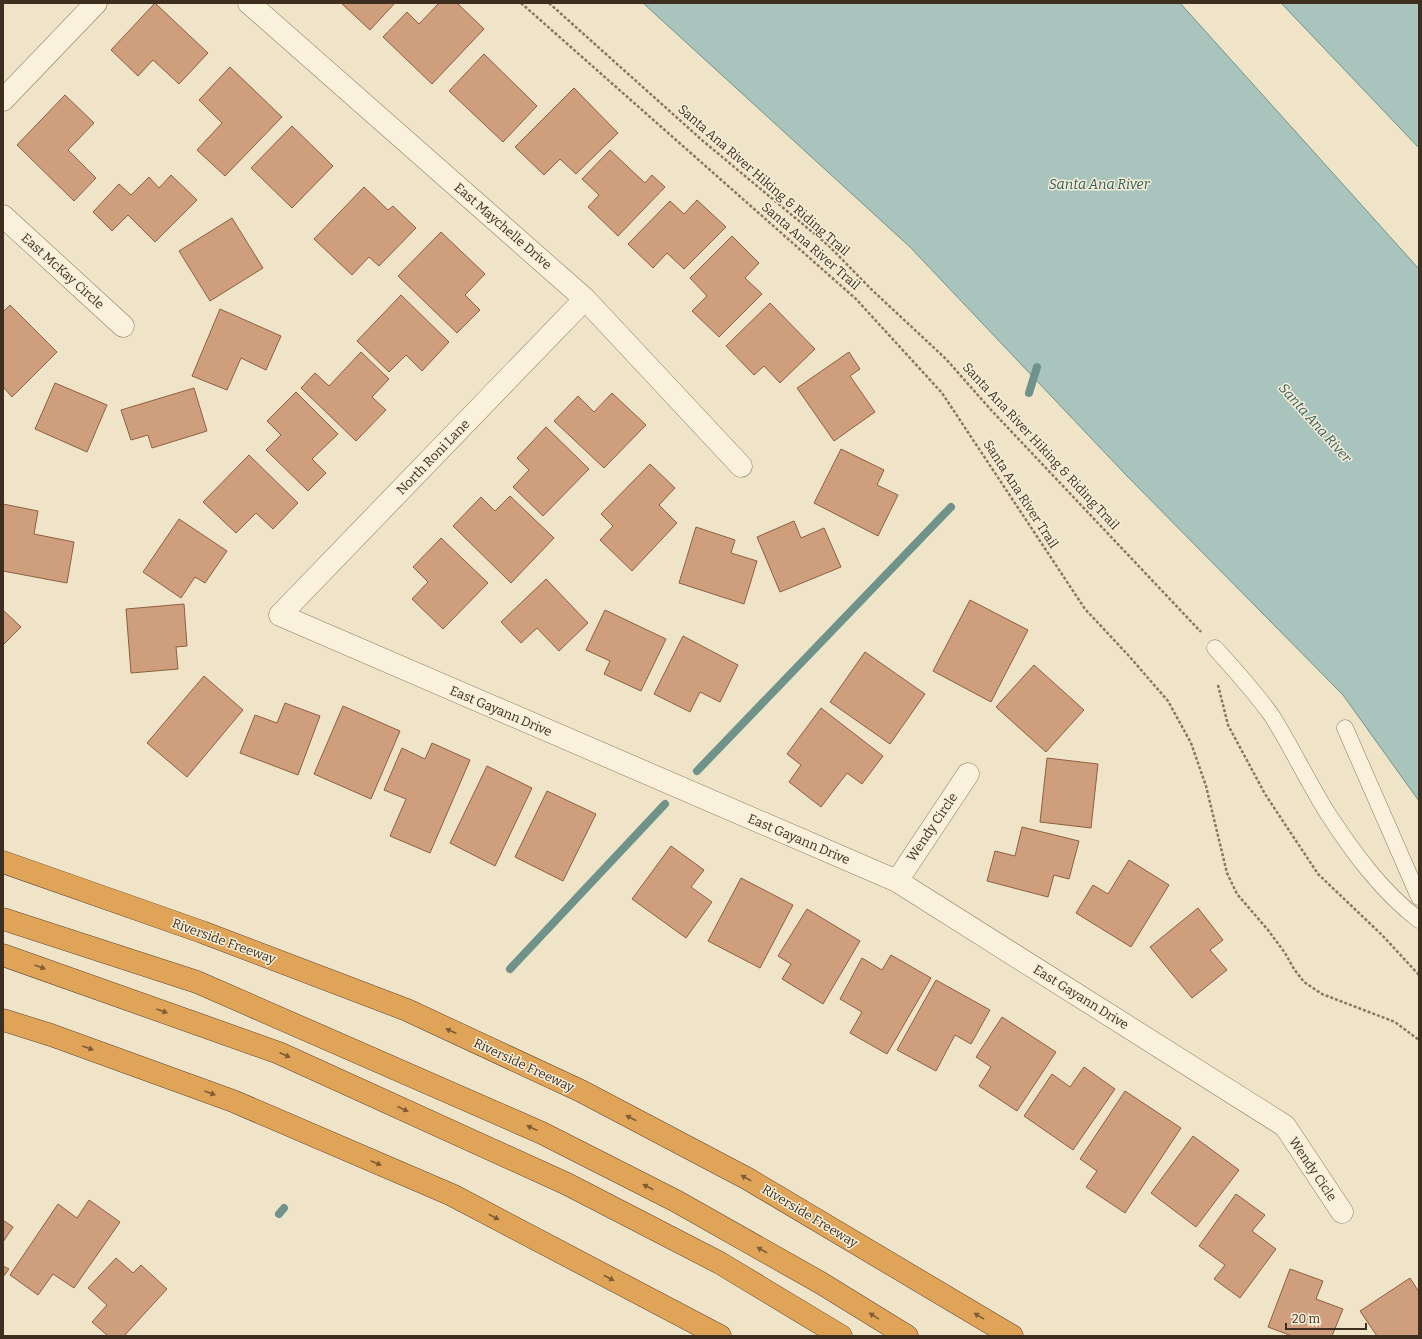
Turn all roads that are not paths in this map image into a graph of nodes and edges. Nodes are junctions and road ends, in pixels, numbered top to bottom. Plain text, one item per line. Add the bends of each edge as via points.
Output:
1 (96, 3) edge
2 (249, 3) edge
3 (3, 100) edge
4 (3, 216) edge
5 (585, 299) junction
6 (123, 326) dead end
7 (741, 466) dead end
8 (280, 615) joint
9 (1215, 648) road end
10 (1345, 728) dead end
11 (968, 774) dead end
12 (3, 862) edge
13 (897, 881) junction
14 (1419, 896) edge
15 (3, 919) edge
16 (1419, 920) edge
17 (3, 955) edge
18 (3, 1020) edge
19 (51, 1035) junction
20 (3, 1036) edge
21 (1284, 1126) joint
22 (1342, 1212) dead end
23 (720, 1336) edge
24 (841, 1336) edge
25 (907, 1336) edge
26 (1012, 1336) edge

1 - 3 street
2 - 5 street, East Maychelle Drive
4 - 6 street, East McKay Circle
5 - 7 street, East Maychelle Drive
5 - 8 street, North Roni Lane
8 - 13 street, East Gayann Drive
9 - 16 lane via 1246,682 1271,716 1328,814 1358,856 1404,909
10 - 14 lane
11 - 13 street, Wendy Circle
26 -> 12 highway, Riverside Freeway via 748,1179 559,1081 407,1010 202,932
13 - 21 street, East Gayann Drive
25 -> 15 highway via 821,1283 683,1205 542,1133 197,982
17 -> 24 highway via 279,1053 567,1184 720,1263
18 - 19 highway
19 - 20 highway
19 -> 23 highway via 233,1101 452,1195
21 - 22 street, Wendy Cicle

